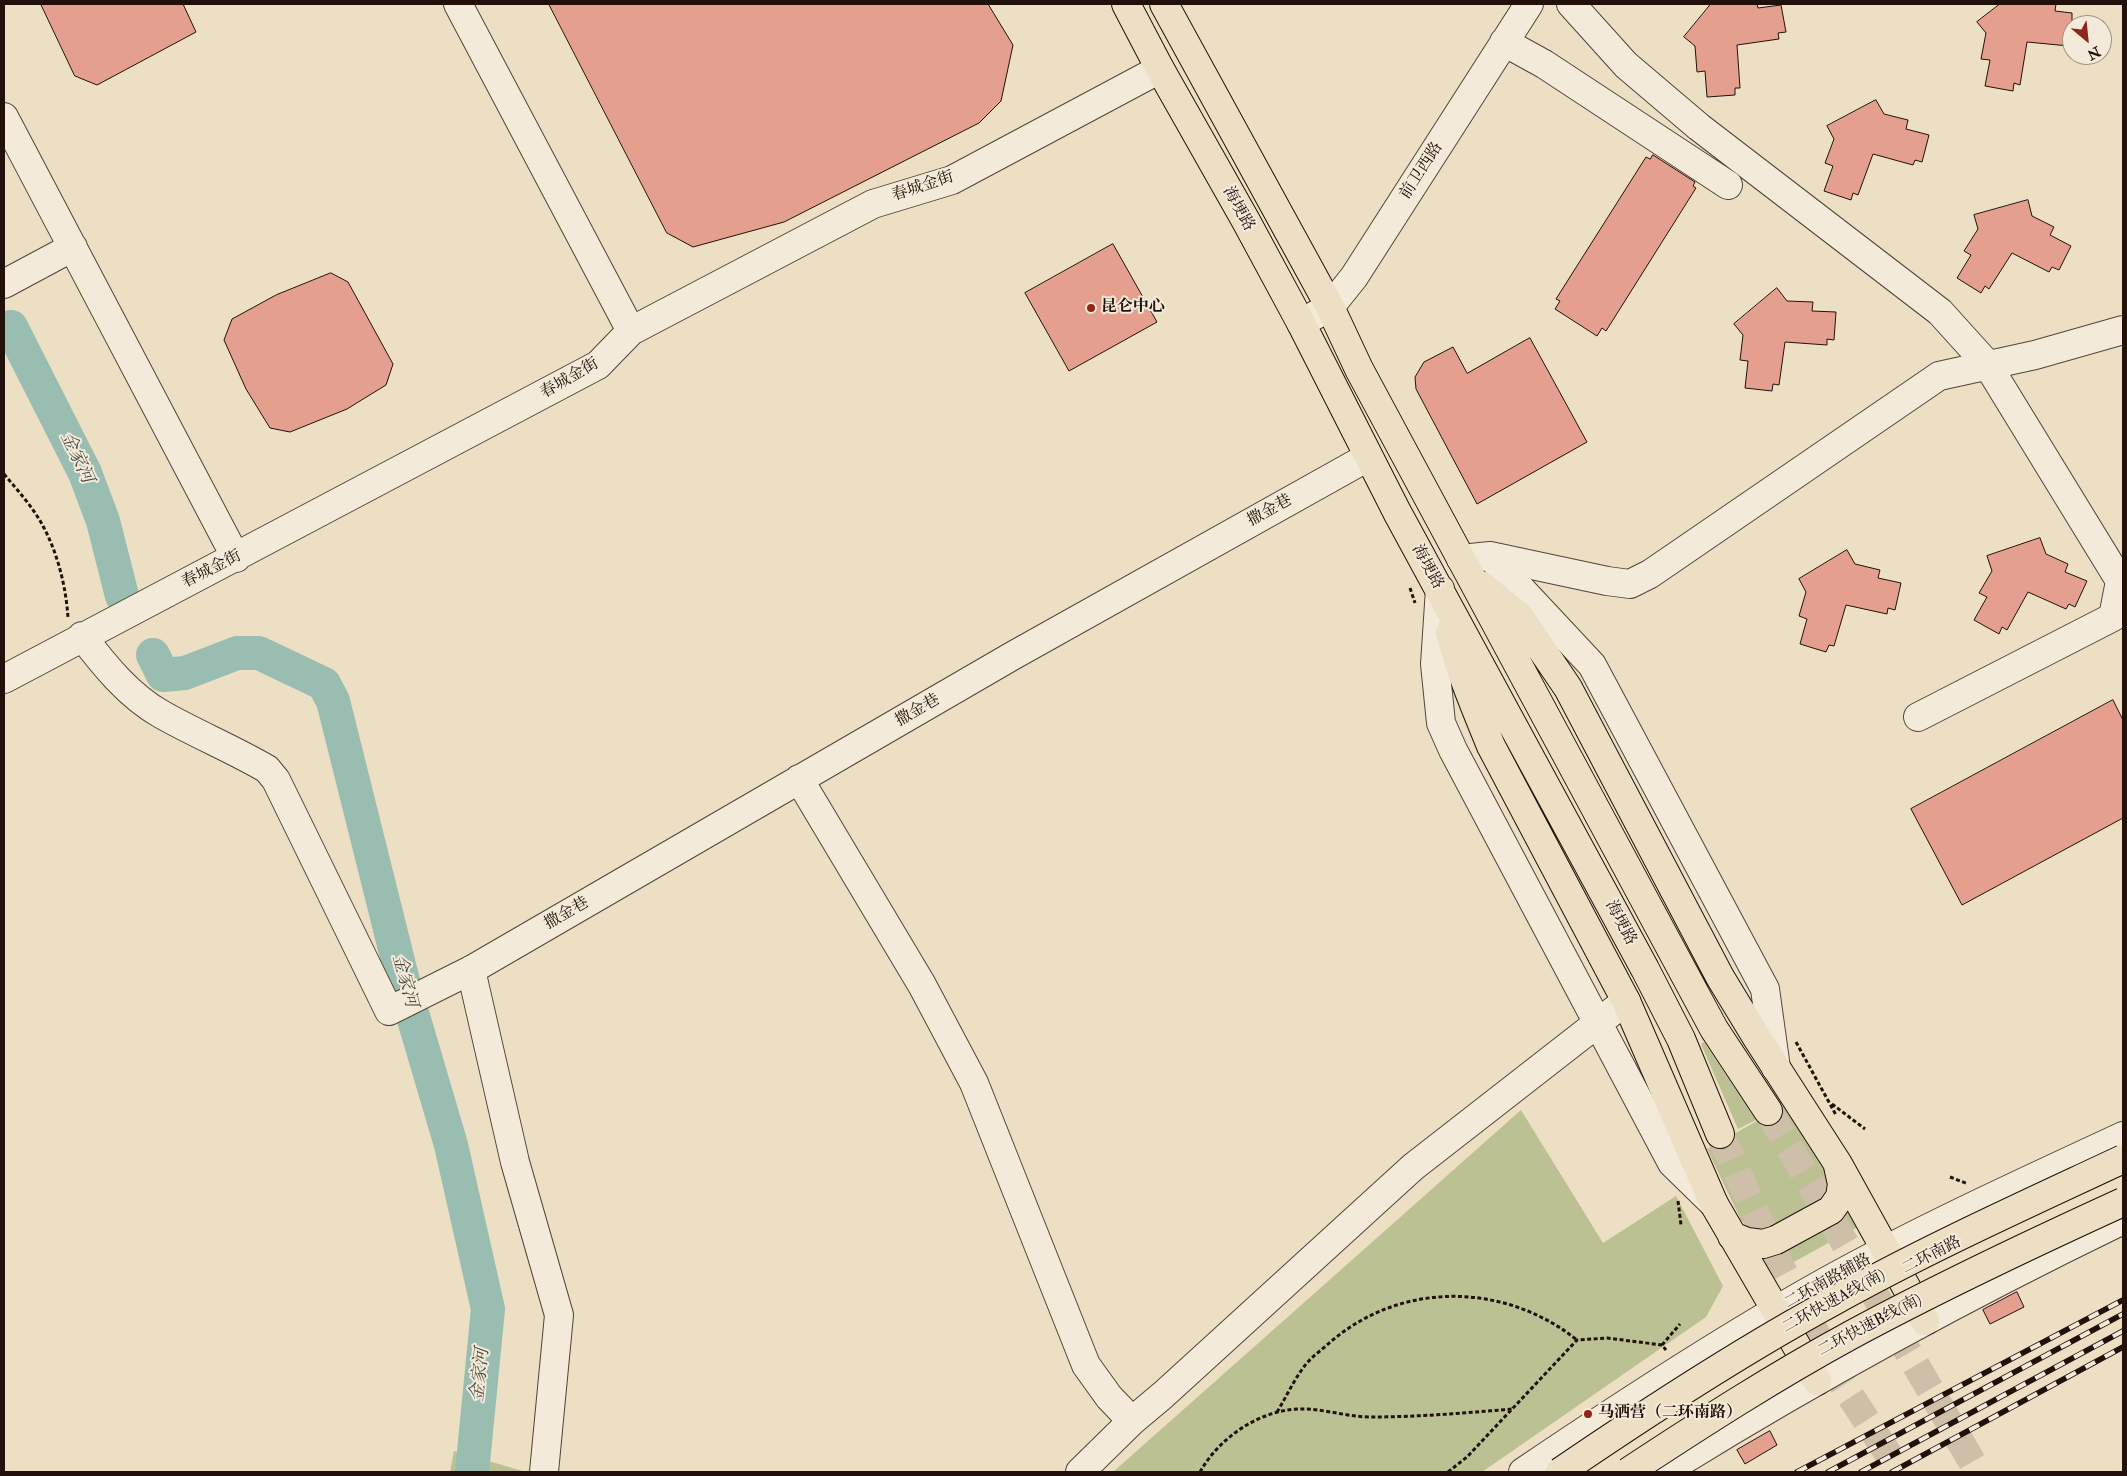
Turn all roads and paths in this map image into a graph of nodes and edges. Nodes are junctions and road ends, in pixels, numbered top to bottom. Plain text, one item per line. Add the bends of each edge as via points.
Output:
1 (458, 4) edge
2 (1126, 4) edge
3 (1164, 4) edge
4 (1529, 4) edge
5 (1571, 4) edge
6 (1504, 42) junction
7 (1160, 69) junction
8 (4, 117) edge
9 (1728, 185) dead end
10 (73, 246) junction
11 (4, 284) edge
12 (1330, 307) junction
13 (1301, 323) junction
14 (2123, 330) edge
15 (631, 331) junction
16 (1987, 364) junction
17 (1368, 457) junction
18 (4, 474) edge
19 (1490, 556) junction
20 (236, 558) junction
21 (1466, 568) junction
22 (1440, 589) junction
23 (82, 636) junction
24 (4, 679) edge
25 (1918, 717) dead end
26 (799, 779) junction
27 (471, 970) junction
28 (1626, 1001) junction
29 (1596, 1023) junction
30 (1776, 1068) junction
31 (1830, 1103) dead end
32 (1768, 1111) tunnel mouth
33 (1865, 1129) dead end
34 (1720, 1134) tunnel mouth
35 (2123, 1136) edge
36 (2123, 1159) edge
37 (1838, 1164) junction
38 (2123, 1166) edge
39 (2123, 1196) edge
40 (2123, 1202) edge
41 (1714, 1204) junction
42 (2123, 1220) edge
43 (1732, 1236) junction
44 (1892, 1262) junction
45 (1912, 1297) junction
46 (1925, 1321) junction
47 (1782, 1322) junction
48 (1680, 1324) dead end
49 (1577, 1340) junction
50 (1662, 1344) junction
51 (1803, 1357) junction
52 (1680, 1369) junction
53 (1817, 1381) junction
54 (1512, 1409) junction
55 (1278, 1412) junction
56 (1132, 1421) junction
57 (544, 1472) edge
58 (1080, 1472) edge
59 (1200, 1472) edge
60 (1448, 1472) edge
61 (1523, 1472) edge
62 (1560, 1472) edge
63 (1570, 1472) edge
64 (1619, 1472) edge
65 (1628, 1472) edge
66 (1664, 1472) edge

1 - 15 street
2 - 7 main road, 海埂路
3 - 12 main road, 海埂路
4 - 6 street, 前卫西路
5 - 16 street via 1626,65 1699,127 1940,312
6 - 9 street via 1544,64
6 - 12 street, 前卫西路 via 1354,277
7 - 13 main road, 海埂路
7 - 15 street, 春城金街 via 952,180 873,204
8 - 10 street
10 - 11 street
10 - 20 street
12 - 13 street, 前卫西路
12 - 21 main road, 海埂路 via 1359,369
13 - 17 main road, 海埂路
14 - 16 street via 2034,355
15 - 20 street, 春城金街 via 598,365
16 - 19 street via 1939,376 1650,574 1630,584
16 - 25 street via 2120,580 2114,616
17 - 22 main road, 海埂路
17 - 26 street, 撒金巷
18 - 23 path via 44,526 66,593 68,619
19 - 21 street
19 - 30 street via 1592,665 1765,989
20 - 23 street, 春城金街
21 - 30 main road via 1519,616 1568,688 1720,976
21 - 32 main road, 海埂路 via 1714,1029
22 - 28 main road via 1455,652 1491,746
22 - 29 street via 1435,664 1441,723
22 - 34 main road, 海埂路 via 1650,978 1681,1039
23 - 24 street, 春城金街
23 - 27 street, 撒金巷 via 131,692 160,714 268,769 389,1011
26 - 27 street, 撒金巷
26 - 56 street via 922,984 974,1083 1086,1365 1109,1397
27 - 57 street via 515,1162 560,1315
28 - 29 street
28 - 41 main road
29 - 41 street via 1672,1163
29 - 56 street via 1413,1167
30 - 37 main road
31 - 33 path
35 - 44 street, 二环南路辅路
36 - 62 main road, 二环快速A线(南), bridge via 1948,1241 1830,1302 1664,1402
37 - 43 main road via 1842,1184 1840,1197 1832,1210 1763,1244
37 - 44 main road
38 - 44 main road, 二环南路 via 1991,1227
39 - 45 main road, 二环南路
40 - 65 main road, 二环快速B线(南), bridge via 1974,1272 1849,1336
41 - 43 main road
42 - 46 street
43 - 47 main road
44 - 45 main road
44 - 47 street, 二环南路辅路
45 - 46 main road
45 - 51 main road, 二环南路
46 - 53 street
47 - 51 main road
47 - 52 street, 二环南路辅路
47 - 63 main road via 1689,1394
48 - 50 path
49 - 50 path via 1606,1338
49 - 54 path
49 - 55 path via 1557,1324 1515,1306 1471,1296 1427,1297 1410,1301 1384,1308 1344,1330 1307,1363
50 - 52 path
51 - 53 main road
51 - 64 main road, 二环南路
52 - 61 street, 二环南路辅路
53 - 66 street
54 - 55 path via 1433,1416 1368,1417 1305,1409
54 - 60 path via 1467,1457
55 - 59 path via 1252,1421 1227,1438
56 - 58 street

